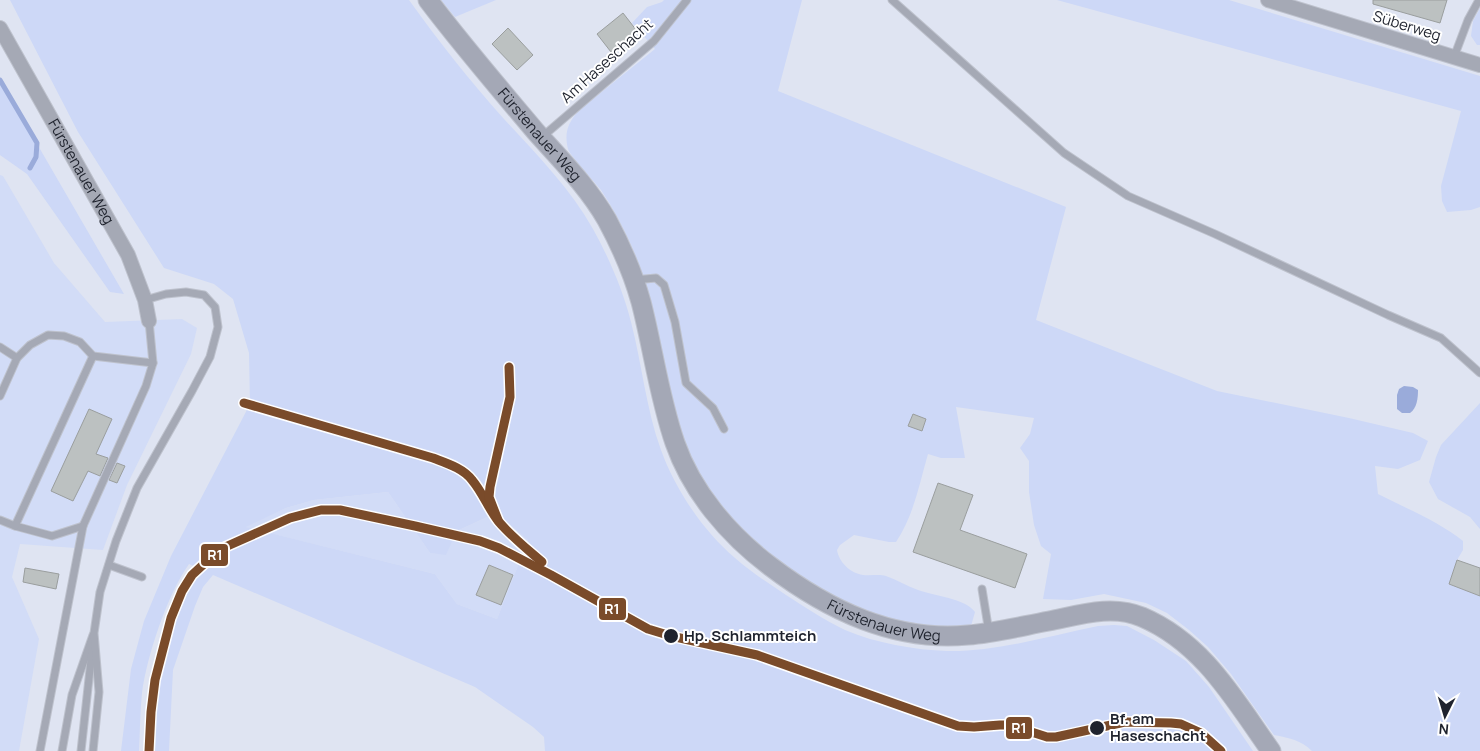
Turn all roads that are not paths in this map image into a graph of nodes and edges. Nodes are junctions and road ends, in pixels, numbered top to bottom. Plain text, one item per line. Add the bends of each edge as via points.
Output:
1 (428, 0) edge
2 (687, 0) edge
3 (892, 0) edge
4 (1268, 0) edge
5 (1479, 0) edge
6 (1291, 3) edge
7 (0, 28) edge
8 (1454, 57) junction
9 (1480, 65) edge
10 (541, 137) junction
11 (634, 280) junction
12 (145, 300) junction
13 (149, 321) joint
14 (0, 347) edge
15 (93, 356) junction
16 (17, 358) junction
17 (153, 363) junction
18 (1480, 373) edge
19 (0, 396) edge
20 (724, 429) dead end
21 (0, 520) edge
22 (15, 526) junction
23 (83, 526) junction
24 (109, 565) junction
25 (142, 577) dead end
26 (982, 589) dead end
27 (990, 632) junction
28 (94, 633) junction
29 (40, 751) edge
30 (62, 751) edge
31 (81, 751) edge
32 (93, 751) edge
33 (1271, 751) edge

1 - 10 street, Fürstenauer Weg
2 - 10 lane, Am Haseschacht via 654,41
3 - 18 lane via 1064,153 1128,196 1441,338
4 - 6 street, Süberweg
5 - 8 lane
6 - 8 street, Süberweg
7 - 12 street, Fürstenauer Weg via 128,255
8 - 9 street, Süberweg
10 - 11 street, Fürstenauer Weg via 593,197 621,248
11 - 20 lane via 656,278 664,285 675,322 686,383 713,408
11 - 27 street, Fürstenauer Weg via 677,449 692,480 736,538 772,568 822,601 879,627 945,636
12 - 13 street, Fürstenauer Weg
12 - 24 lane via 186,292 204,295 215,307 218,327 210,356 137,488
13 - 17 lane
14 - 16 lane
15 - 16 lane via 80,342 64,336 48,336 30,345
15 - 17 lane
15 - 22 lane
16 - 19 lane
17 - 23 lane via 146,386
21 - 22 lane
22 - 23 lane via 52,536
23 - 29 lane
24 - 25 lane
24 - 28 lane via 100,592
26 - 27 lane
27 - 33 street, Fürstenauer Weg via 1114,610 1142,617 1181,639 1198,654 1222,681
28 - 30 lane via 72,695
28 - 31 lane
28 - 32 lane via 99,692

